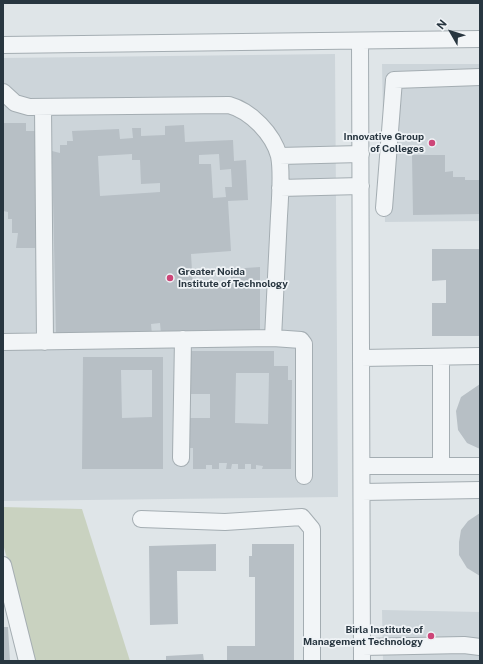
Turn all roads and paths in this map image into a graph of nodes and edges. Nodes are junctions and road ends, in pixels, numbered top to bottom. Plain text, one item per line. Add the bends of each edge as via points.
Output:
1 (480, 39) edge
2 (360, 41) junction
3 (3, 45) edge
4 (480, 77) edge
5 (3, 92) edge
6 (42, 107) junction
7 (360, 154) junction
8 (279, 156) junction
9 (361, 186) junction
10 (280, 188) junction
11 (384, 208) dead end
12 (273, 338) junction
13 (184, 339) junction
14 (3, 342) edge
15 (45, 342) junction
16 (480, 356) edge
17 (441, 357) junction
18 (361, 358) junction
19 (181, 458) dead end
20 (362, 466) junction
21 (441, 466) junction
22 (480, 466) edge
23 (304, 476) dead end
24 (480, 490) edge
25 (362, 492) junction
26 (141, 519) dead end
27 (3, 564) edge
28 (7, 594) edge
29 (480, 647) edge
30 (362, 654) edge
31 (28, 661) edge
32 (312, 661) edge

1 - 2 street
2 - 3 street
2 - 7 street
4 - 11 street via 394,80
5 - 6 street via 21,106
6 - 8 street via 230,105 240,108 258,123
6 - 15 street
7 - 8 street
7 - 9 street
8 - 10 street
9 - 10 street
9 - 18 street
10 - 12 street
12 - 13 street
12 - 23 street via 298,339 304,344
13 - 15 street
13 - 19 street
14 - 15 street
16 - 17 street
17 - 18 street
17 - 21 street
18 - 20 street
20 - 21 street
20 - 25 street
21 - 22 street
24 - 25 street
25 - 30 street
26 - 32 street via 224,522 302,518 312,529
27 - 28 street
28 - 31 street
29 - 30 street via 464,645

